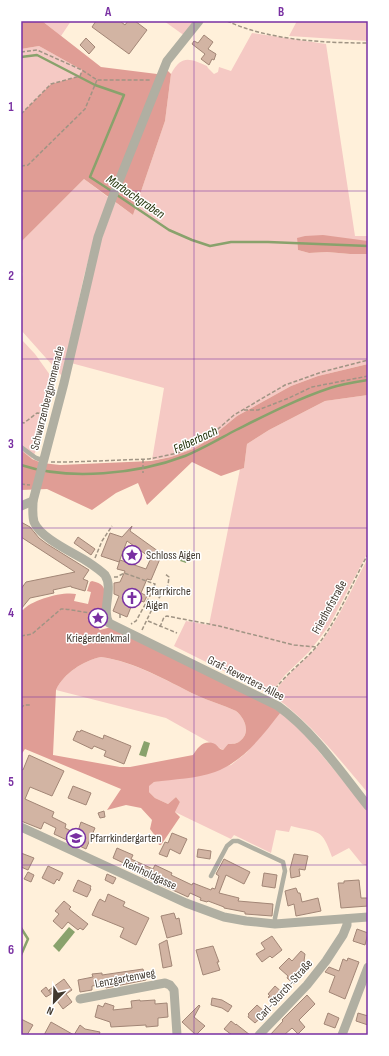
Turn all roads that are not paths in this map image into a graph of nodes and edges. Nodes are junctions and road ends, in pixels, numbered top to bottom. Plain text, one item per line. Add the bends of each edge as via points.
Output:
1 (199, 21) edge
2 (21, 447) edge
3 (44, 463) junction
4 (34, 501) junction
5 (21, 506) edge
6 (107, 616) joint
7 (368, 806) edge
8 (21, 827) edge
9 (211, 876) dead end
10 (368, 917) edge
11 (348, 919) junction
12 (275, 924) junction
13 (368, 967) edge
14 (80, 999) dead end
15 (177, 1035) edge
16 (259, 1035) edge
17 (342, 1035) edge

1 - 3 street, Schwarzenbergpromenade via 170,56 114,192 94,250
2 - 3 lane
3 - 4 street, Schwarzenbergpromenade
4 - 5 street
4 - 6 street, Schwarzenbergpromenade via 32,512 39,529 47,537 103,573 108,584
6 - 7 street, Graf-Revertera-Allee via 109,623 269,701 282,710 310,736
8 - 12 street, Reinholdgasse via 197,908 234,919
9 - 12 lane via 227,846 233,841 283,862 285,871
10 - 11 street, Reinholdgasse
11 - 12 street, Reinholdgasse
11 - 16 street, Carl-Storch-Straße via 343,935 326,961 300,993
13 - 17 street
14 - 15 street, Lenzgartenweg via 168,983 174,990

